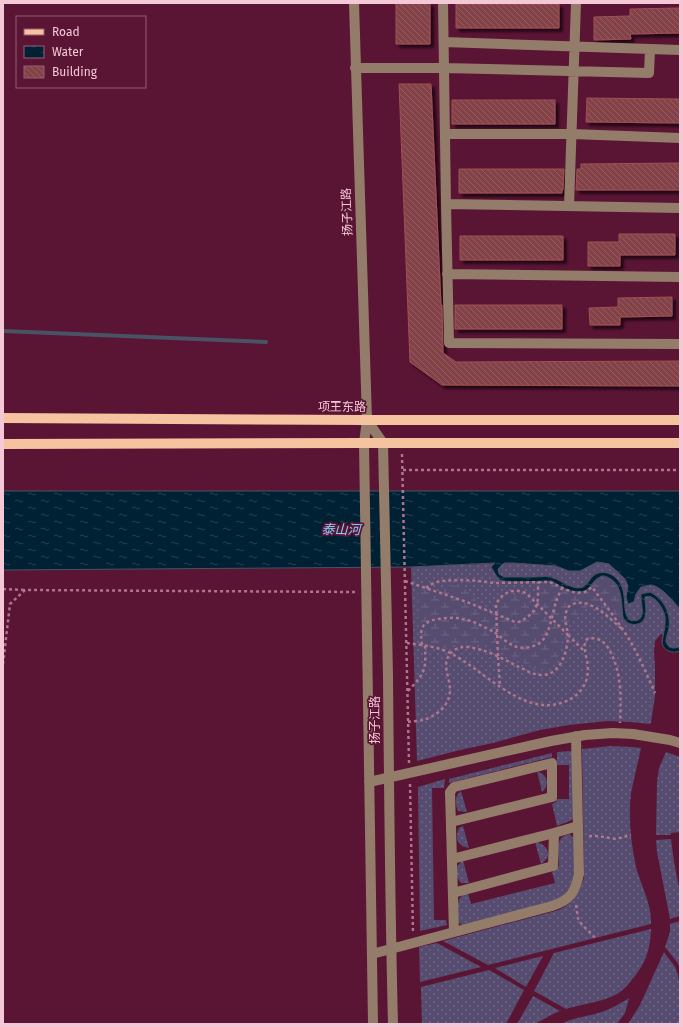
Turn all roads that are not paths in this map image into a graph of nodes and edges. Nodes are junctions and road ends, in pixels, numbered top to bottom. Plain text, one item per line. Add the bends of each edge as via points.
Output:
1 (354, 3) edge
2 (443, 3) edge
3 (576, 3) edge
4 (444, 42) junction
5 (575, 46) junction
6 (650, 49) junction
7 (680, 50) edge
8 (355, 68) junction
9 (444, 68) junction
10 (573, 72) junction
11 (445, 134) junction
12 (572, 134) junction
13 (680, 138) edge
14 (446, 204) junction
15 (570, 206) junction
16 (680, 208) edge
17 (447, 274) junction
18 (680, 276) edge
19 (680, 344) edge
20 (3, 418) edge
21 (367, 420) junction
22 (680, 420) edge
23 (364, 443) junction
24 (383, 443) junction
25 (680, 443) edge
26 (3, 444) edge
27 (576, 736) junction
28 (675, 741) edge
29 (388, 778) junction
30 (369, 782) junction
31 (451, 822) junction
32 (578, 826) junction
33 (554, 833) junction
34 (452, 858) junction
35 (453, 892) junction
36 (454, 932) junction
37 (391, 949) junction
38 (372, 954) junction
39 (373, 1024) edge
40 (393, 1024) edge

1 - 8 street, 扬子江路
2 - 4 street
3 - 5 street
4 - 5 street
4 - 9 street
5 - 6 street
5 - 10 street
6 - 7 street
6 - 10 street via 649,73
8 - 9 street
8 - 21 street, 扬子江路
9 - 10 street
9 - 11 street
10 - 12 street
11 - 12 street
11 - 14 street
12 - 13 street
12 - 15 street
14 - 15 street
14 - 17 street
15 - 16 street
17 - 18 street
17 - 19 street via 449,343
20 - 21 main road, 项王东路
21 - 22 main road, 项王东路
21 - 23 street, 扬子江路
21 - 24 street
23 - 24 main road
23 - 26 main road
23 - 30 street, 扬子江路
24 - 25 main road
24 - 29 street, 扬子江路
27 - 28 street via 620,733
27 - 29 street
27 - 32 street
29 - 30 street
29 - 37 street, 扬子江路
30 - 38 street, 扬子江路
31 - 31 street via 450,792 454,787 552,763 552,797
31 - 34 street
32 - 33 street
32 - 36 street via 579,874 571,896 562,903
33 - 34 street
33 - 35 street via 553,866
34 - 35 street
35 - 36 street
36 - 37 street
37 - 38 street
37 - 40 street, 扬子江路
38 - 39 street, 扬子江路

